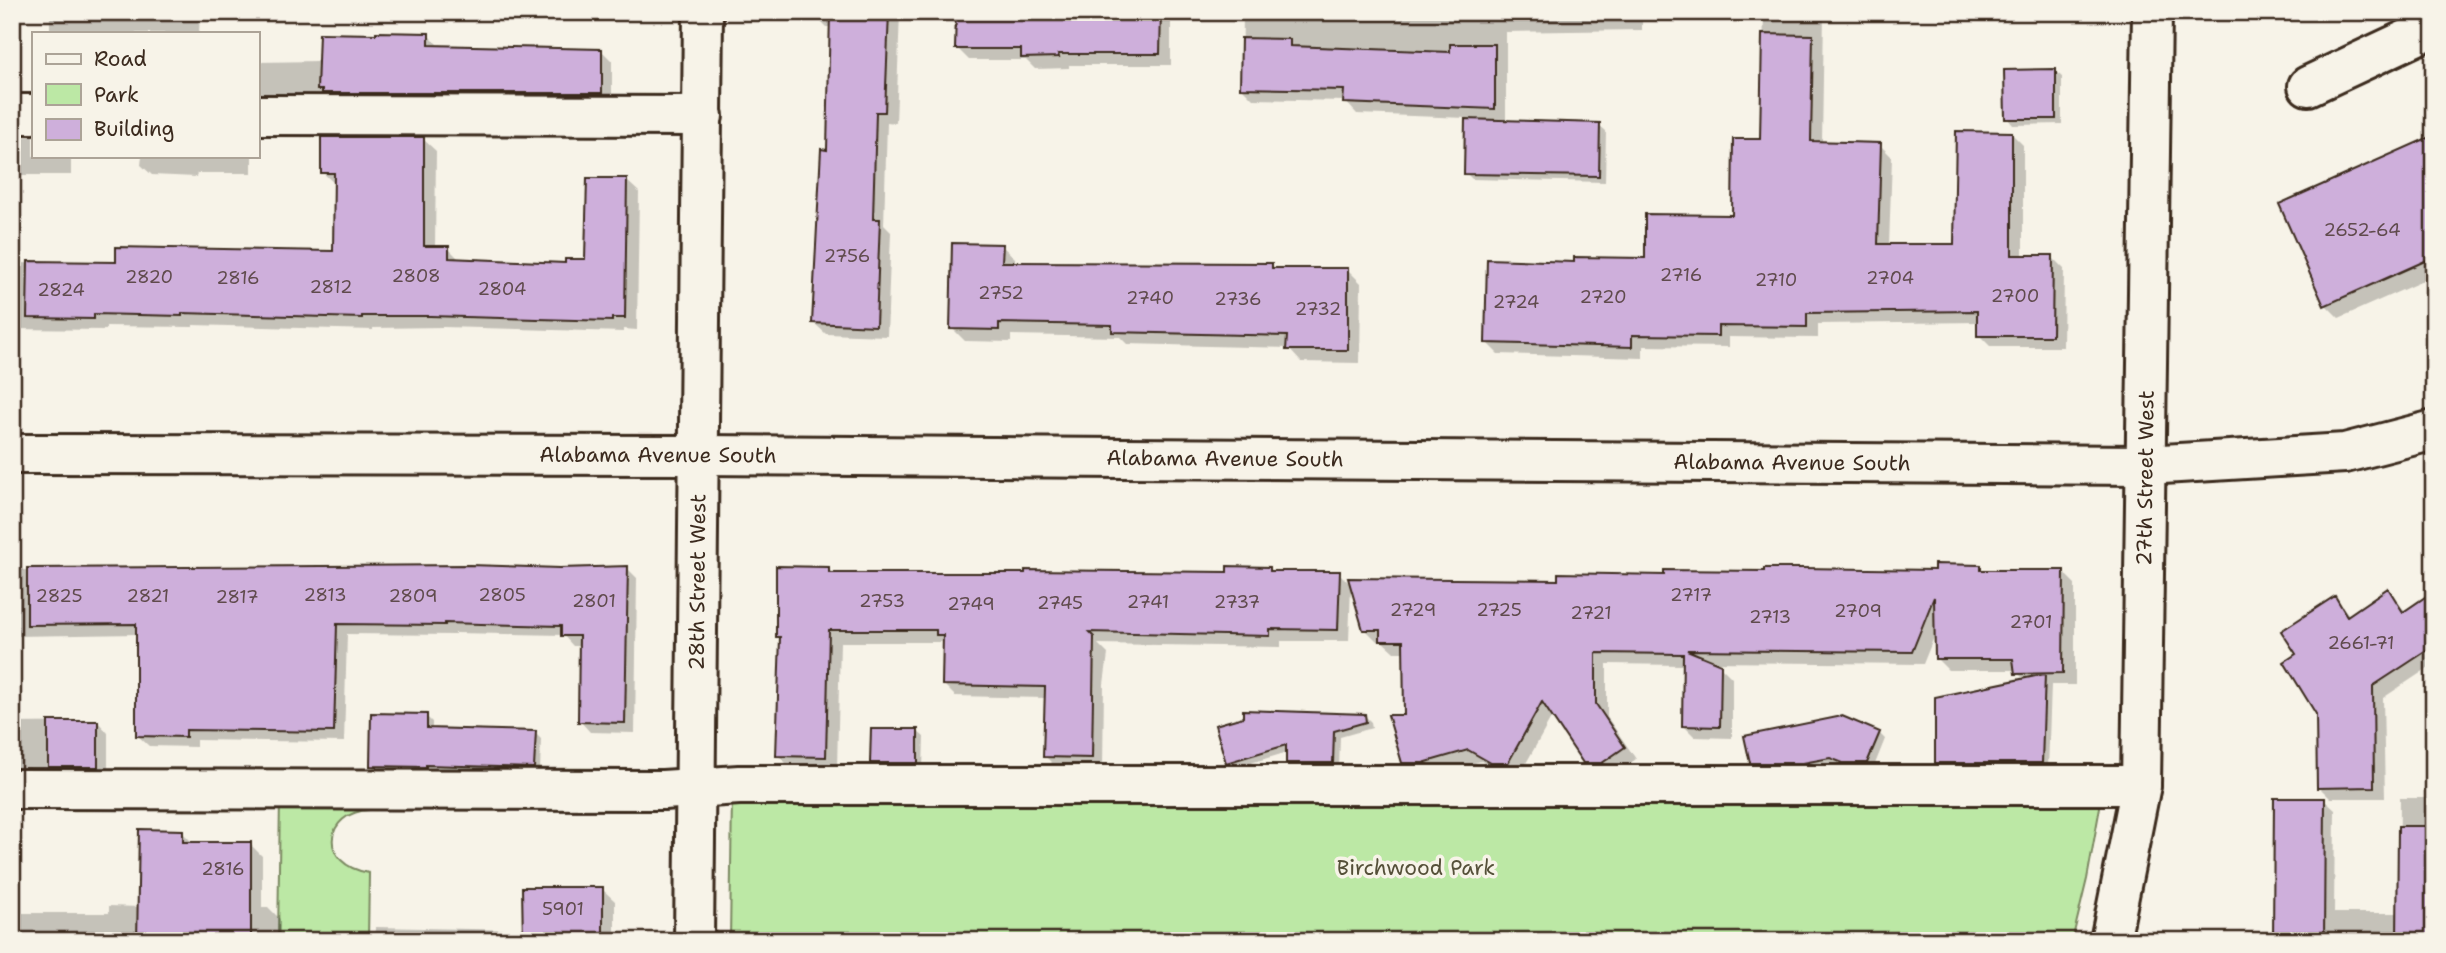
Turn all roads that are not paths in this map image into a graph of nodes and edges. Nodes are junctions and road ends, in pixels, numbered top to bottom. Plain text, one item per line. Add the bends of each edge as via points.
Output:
1 (703, 12) edge
2 (2152, 12) edge
3 (2434, 27) edge
4 (2308, 86) dead end
5 (12, 114) edge
6 (32, 114) edge
7 (259, 115) edge
8 (702, 116) junction
9 (2434, 430) edge
10 (12, 454) edge
11 (700, 455) junction
12 (2146, 465) junction
13 (2141, 785) junction
14 (12, 789) edge
15 (695, 789) junction
16 (694, 941) edge
17 (2110, 941) edge

1 - 8 street, 28th Street West
2 - 12 street, 27th Street West
3 - 4 street
5 - 6 street
7 - 8 street
8 - 11 street, 28th Street West
9 - 12 street, Alabama Avenue South via 2345,453
10 - 11 street, Alabama Avenue South
11 - 12 street, Alabama Avenue South
11 - 15 street, 28th Street West
12 - 13 street, 27th Street West
13 - 15 street via 738,785
13 - 17 street, 27th Street West
14 - 15 street
15 - 16 street, 28th Street West

